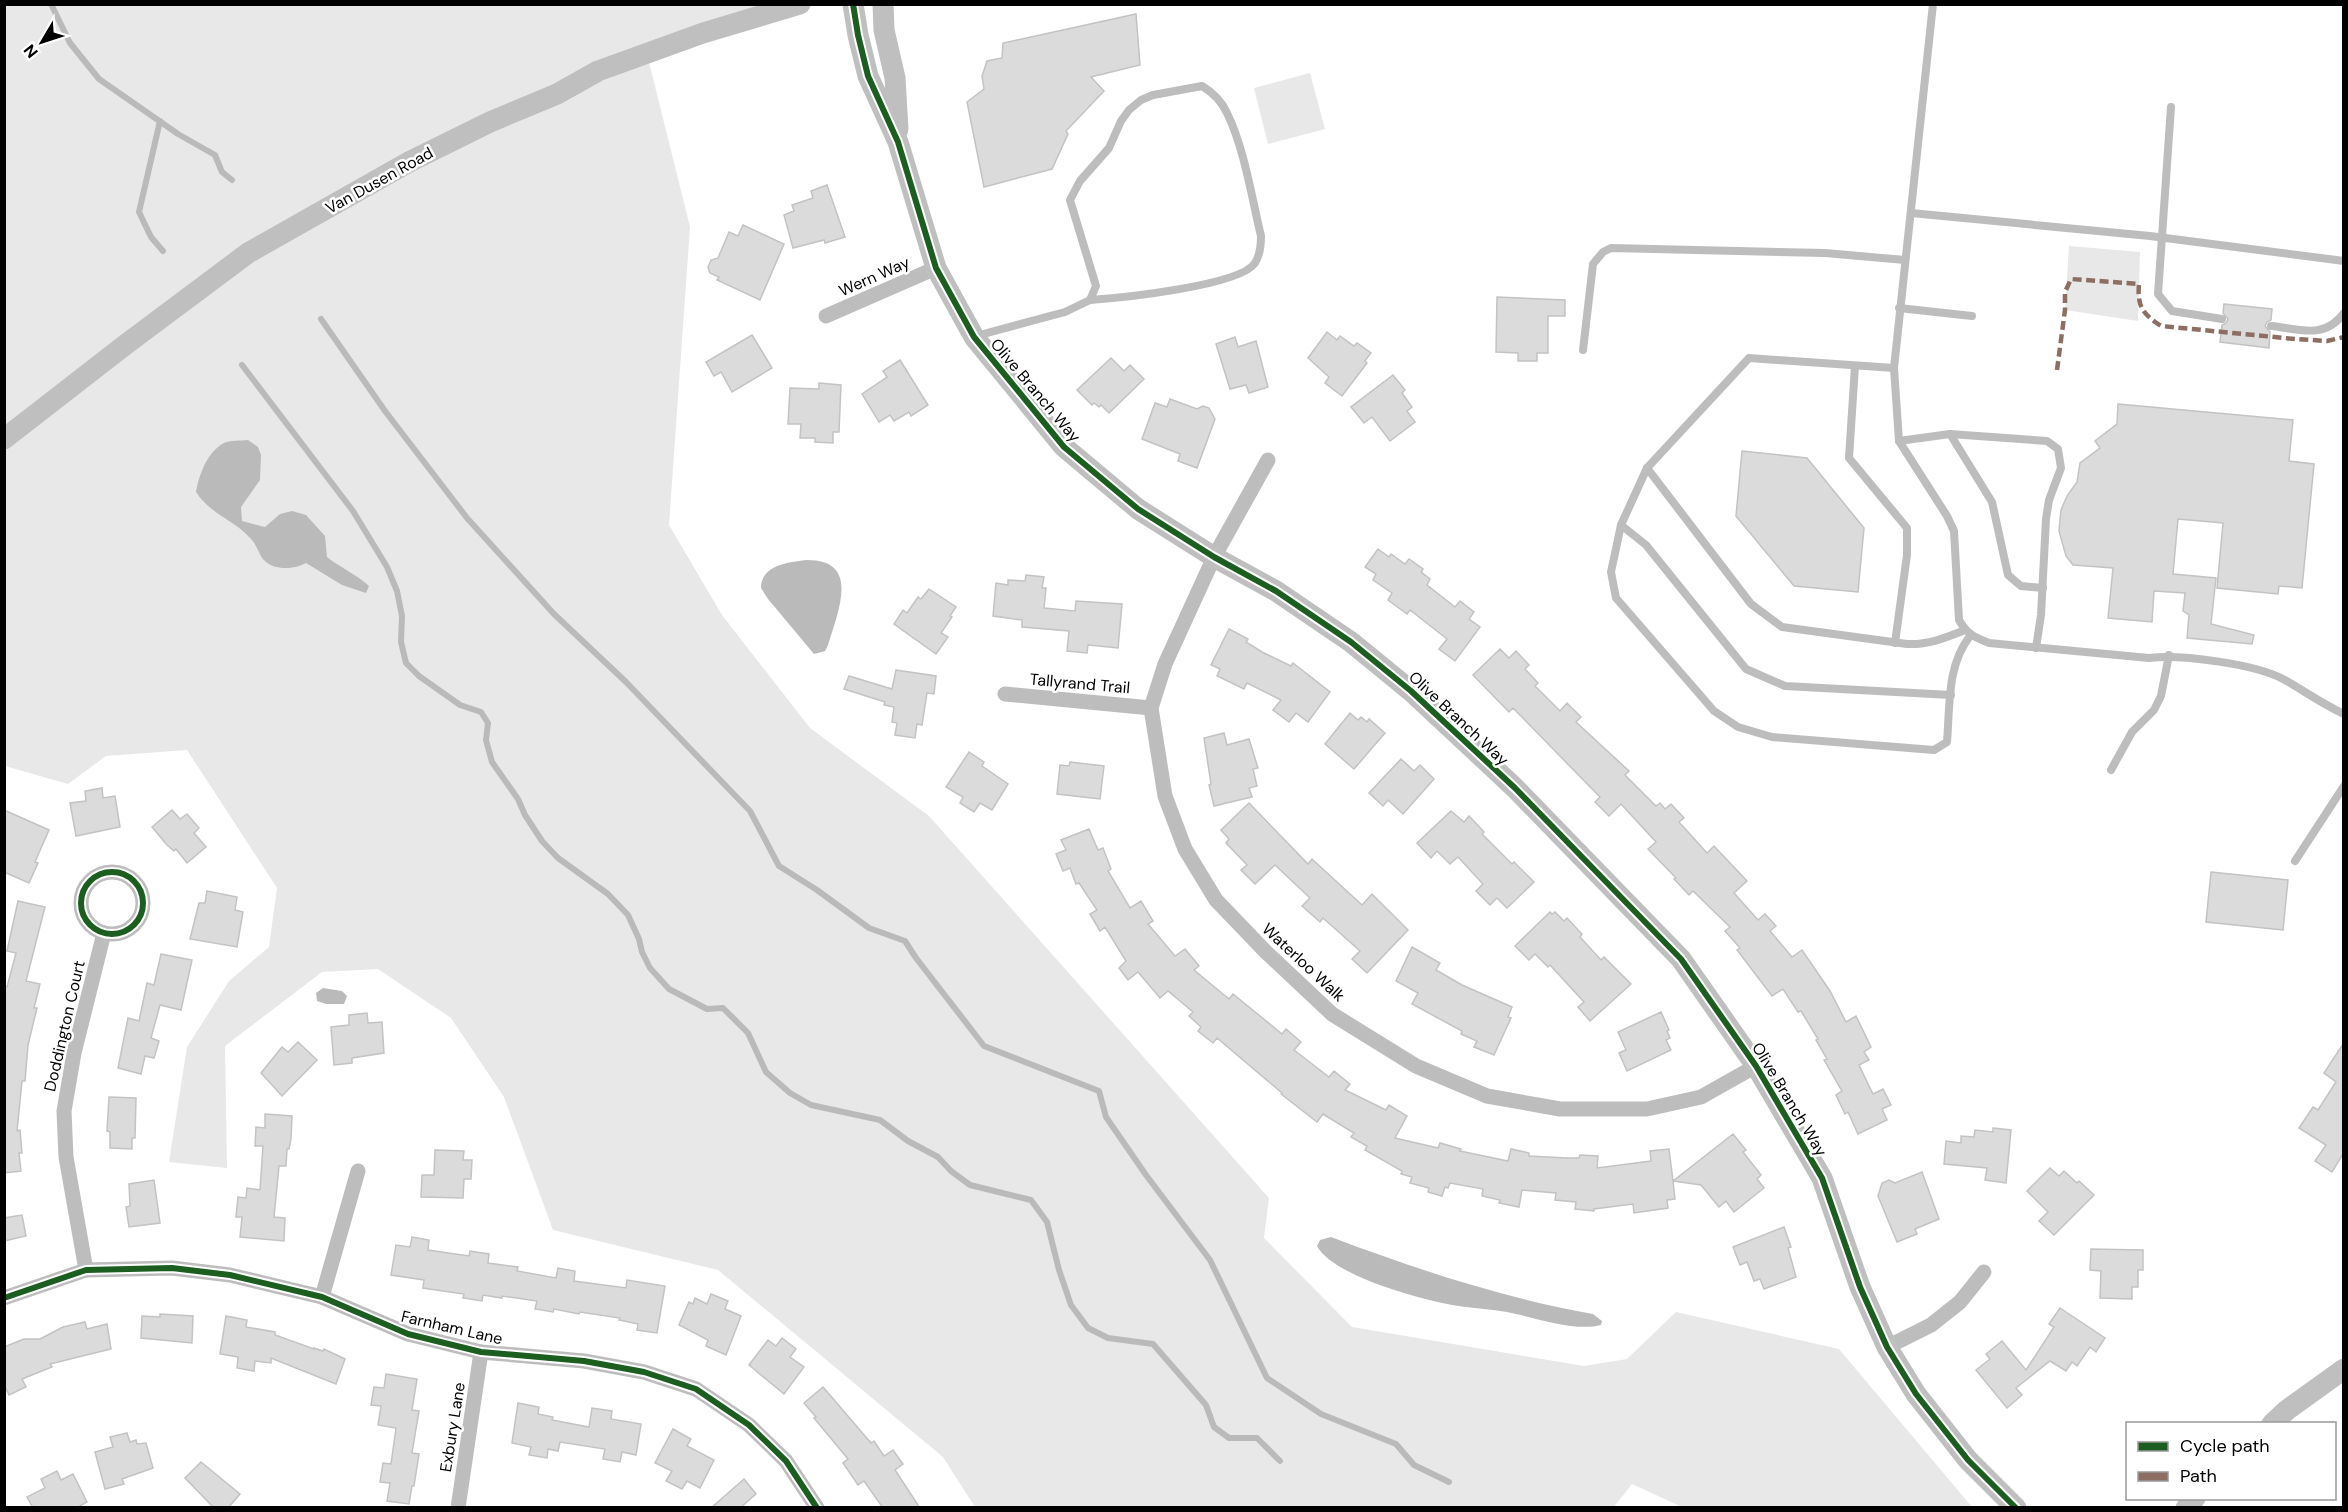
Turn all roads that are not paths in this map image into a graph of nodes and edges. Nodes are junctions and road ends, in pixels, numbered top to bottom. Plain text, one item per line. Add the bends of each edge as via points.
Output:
1 (800, 4) edge
2 (853, 4) edge
3 (883, 4) edge
4 (1932, 4) edge
5 (2171, 107) dead end
6 (898, 142) junction
7 (1911, 213) junction
8 (2162, 238) junction
9 (1905, 260) junction
10 (2343, 261) edge
11 (936, 268) junction
12 (1090, 300) junction
13 (1899, 308) junction
14 (2343, 313) edge
15 (826, 316) dead end
16 (1972, 316) dead end
17 (2222, 319) dead end
18 (2271, 326) dead end
19 (974, 337) junction
20 (1583, 350) dead end
21 (1855, 366) junction
22 (1894, 368) junction
23 (1950, 434) junction
24 (4, 439) edge
25 (1899, 441) junction
26 (1268, 460) dead end
27 (1647, 468) junction
28 (1621, 525) junction
29 (1214, 557) junction
30 (2043, 588) junction
31 (1968, 633) junction
32 (1895, 643) junction
33 (2036, 648) junction
34 (2169, 655) junction
35 (1005, 694) dead end
36 (1951, 695) junction
37 (1151, 708) junction
38 (2343, 714) edge
39 (2111, 770) dead end
40 (2343, 786) edge
41 (2295, 861) dead end
42 (104, 933) junction
43 (1756, 1066) junction
44 (358, 1171) dead end
45 (86, 1270) junction
46 (1984, 1272) dead end
47 (322, 1297) junction
48 (4, 1298) edge
49 (1887, 1347) junction
50 (482, 1352) junction
51 (2343, 1369) edge
52 (2274, 1422) edge
53 (458, 1508) edge
54 (817, 1508) edge
55 (2016, 1508) edge

1 - 24 street, Van Dusen Road via 703,33 598,71 409,162 248,253
2 - 6 street, Olive Branch Way via 868,76
3 - 6 street, Olive Branch Way via 884,30 895,78
4 - 7 lane
5 - 8 lane
6 - 11 street, Olive Branch Way
7 - 8 lane
7 - 9 lane
8 - 10 lane
8 - 17 lane via 2158,294 2163,302 2172,311
9 - 13 lane
9 - 20 lane via 1825,253 1611,248 1593,264
11 - 15 street, Wern Way
11 - 19 street, Olive Branch Way
12 - 12 lane via 1096,286 1070,200 1080,181 1109,148 1121,121 1141,100 1202,86 1227,112 1239,146 1261,236 1255,262 1232,278 1129,298
12 - 19 lane via 1065,312
13 - 16 lane
13 - 22 lane
14 - 18 lane via 2332,327 2315,331
19 - 29 street, Olive Branch Way via 1064,447 1138,509
21 - 22 lane
21 - 27 lane via 1749,358
21 - 32 lane via 1849,458 1907,528
22 - 25 lane
23 - 25 lane
23 - 30 lane via 1992,502 2008,575 2021,586
23 - 30 lane via 2046,441 2058,449 2061,468 2046,519
25 - 31 lane via 1954,531 1959,620
26 - 29 street, Waterloo Walk
27 - 28 lane
27 - 32 lane via 1751,604 1782,627
28 - 36 lane via 1647,545 1746,669 1785,686
28 - 36 lane via 1611,572 1617,598 1714,711 1738,727 1772,737 1934,750 1947,742
29 - 37 street, Waterloo Walk via 1165,664
29 - 43 street, Olive Branch Way via 1276,591 1351,642 1412,691 1515,788 1681,959
30 - 33 lane
31 - 32 lane via 1922,645
31 - 33 lane via 1989,643
31 - 36 lane via 1957,656
33 - 34 lane via 2149,657
34 - 38 lane via 2261,670
34 - 39 lane via 2154,711 2132,732
35 - 37 street, Tallyrand Trail
37 - 43 street, Waterloo Walk via 1165,796 1185,849 1216,900 1332,1014 1416,1066 1487,1096 1560,1110 1647,1109 1701,1097
40 - 41 lane
42 - 42 street via 87,921 80,901 83,890 97,875 119,872 136,883 143,901 142,911 139,920 123,932
42 - 45 street, Doddington Court via 64,1111 66,1157
43 - 49 street, Olive Branch Way via 1822,1178 1860,1287
44 - 47 street
45 - 47 street, Farnham Lane via 172,1268 230,1275
45 - 48 street, Farnham Lane
46 - 49 street via 1960,1302 1931,1325
47 - 50 street, Farnham Lane via 408,1334
49 - 55 street, Olive Branch Way via 1916,1394 1968,1460
50 - 53 street, Exbury Lane
50 - 54 street, Farnham Lane via 584,1361 644,1372 696,1389 749,1425 786,1461
51 - 52 street

